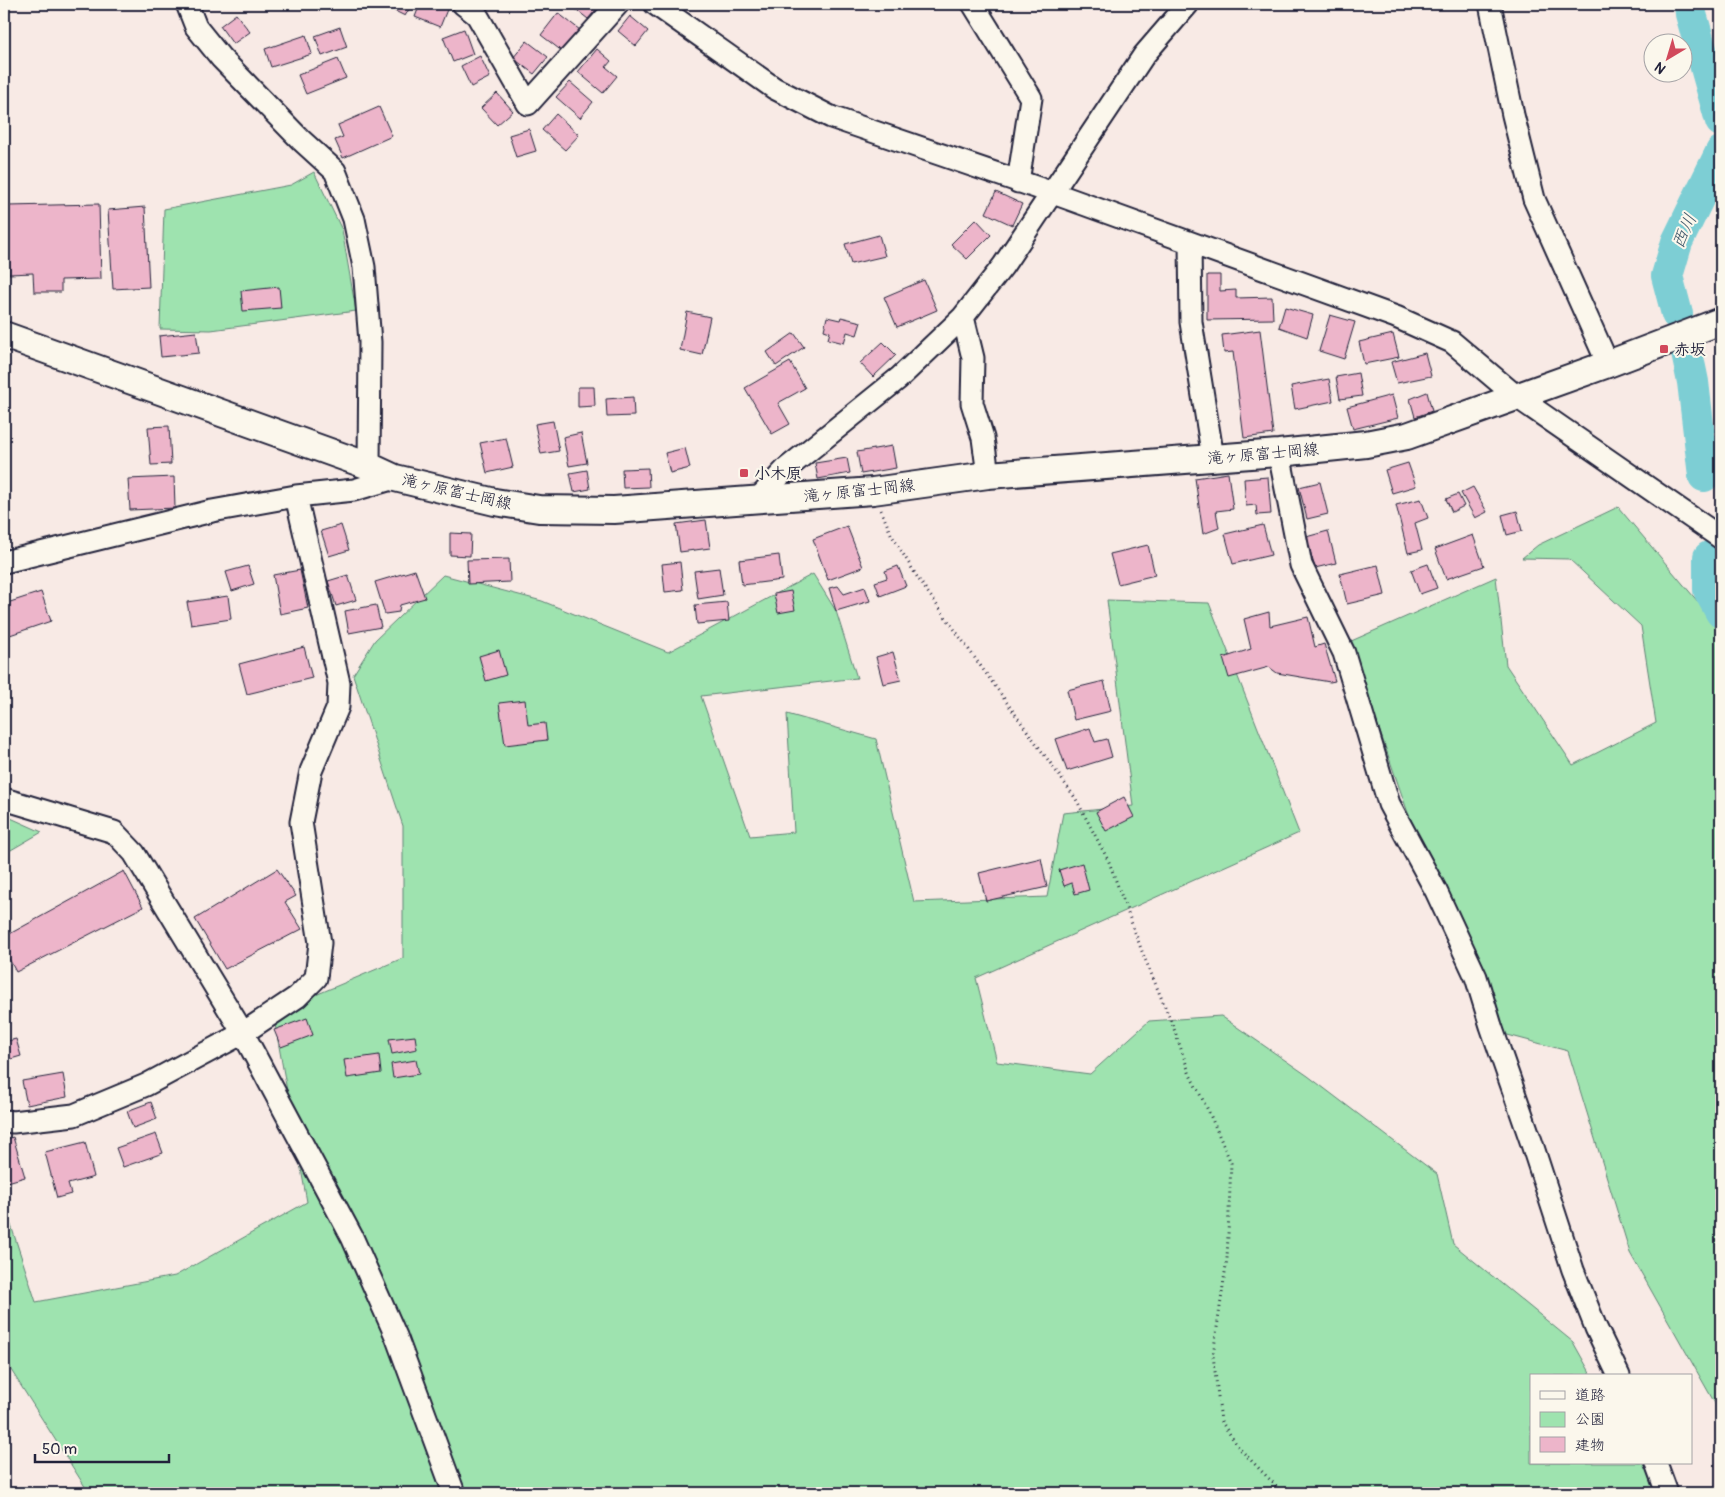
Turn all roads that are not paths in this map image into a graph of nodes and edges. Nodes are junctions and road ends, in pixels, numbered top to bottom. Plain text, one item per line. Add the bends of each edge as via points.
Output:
1 (187, 4) edge
2 (463, 4) edge
3 (618, 4) edge
4 (655, 4) edge
5 (973, 4) edge
6 (1188, 4) edge
7 (1490, 4) edge
8 (1018, 182) junction
9 (1053, 193) junction
10 (1190, 243) junction
11 (963, 316) junction
12 (1721, 321) edge
13 (4, 335) edge
14 (1608, 364) junction
15 (1517, 397) junction
16 (1278, 453) junction
17 (1213, 458) junction
18 (369, 466) junction
19 (988, 475) junction
20 (395, 478) junction
21 (296, 496) junction
22 (758, 499) junction
23 (1721, 538) edge
24 (4, 562) edge
25 (4, 798) edge
26 (243, 1033) junction
27 (4, 1121) edge
28 (1618, 1374) edge
29 (1656, 1464) edge
30 (454, 1493) edge
31 (1668, 1493) edge

1 - 18 street via 196,27 222,58 335,171 354,219 364,267 370,342
2 - 3 street via 477,15 528,104
4 - 8 street via 774,88 831,117
5 - 8 street via 1031,98
6 - 9 street via 1144,55
7 - 14 street via 1534,199
8 - 9 street
9 - 10 street
9 - 11 street via 1003,266
10 - 15 street via 1396,317 1452,342
10 - 17 street via 1192,322
11 - 19 street via 973,358 972,403 983,438
11 - 22 street via 899,378 786,469
12 - 14 main road, 滝ヶ原富士岡線
13 - 18 main road, 滝ヶ原富士岡線
14 - 15 main road, 滝ヶ原富士岡線
15 - 16 main road, 滝ヶ原富士岡線 via 1406,436 1366,444
15 - 23 street
16 - 17 main road, 滝ヶ原富士岡線
16 - 28 street via 1301,565 1344,653 1389,804 1436,891 1476,977 1573,1270
17 - 19 main road, 滝ヶ原富士岡線
18 - 20 main road, 滝ヶ原富士岡線
19 - 22 main road, 滝ヶ原富士岡線 via 873,491
20 - 21 street via 354,490
20 - 22 main road, 滝ヶ原富士岡線 via 539,509 614,510
21 - 24 street via 212,511
21 - 26 street via 340,683 338,708 311,771 301,822 320,943 316,978 297,997
25 - 26 street via 114,832 134,853
26 - 27 street via 146,1085 74,1115
26 - 30 street via 352,1237 396,1336
29 - 31 street

